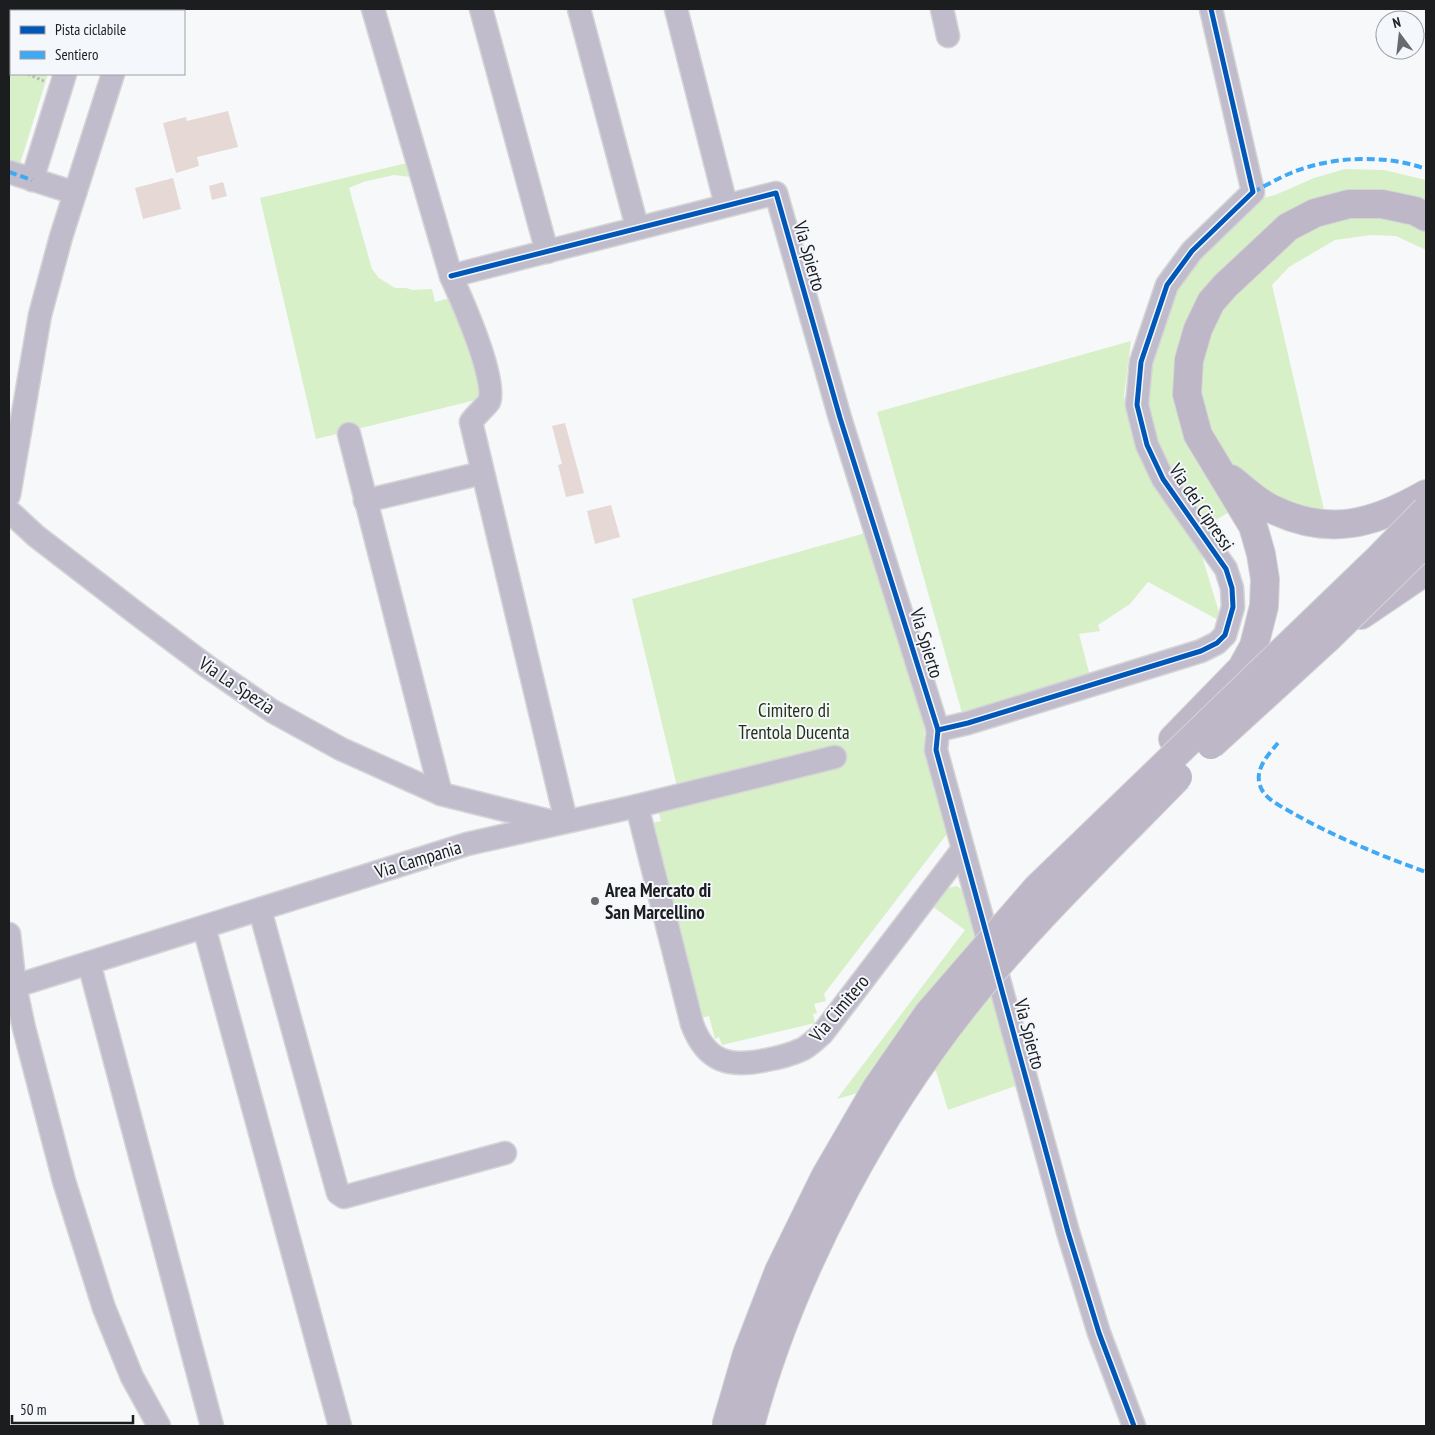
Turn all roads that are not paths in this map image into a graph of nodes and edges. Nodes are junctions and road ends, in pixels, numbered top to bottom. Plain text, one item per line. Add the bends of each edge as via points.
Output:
1 (374, 9) edge
2 (481, 9) edge
3 (580, 9) edge
4 (676, 9) edge
5 (942, 9) edge
6 (1211, 9) edge
7 (948, 36) dead end
8 (65, 75) edge
9 (113, 75) edge
10 (9, 172) edge
11 (32, 180) junction
12 (75, 193) junction
13 (726, 205) junction
14 (1426, 217) edge
15 (637, 227) junction
16 (547, 252) junction
17 (451, 276) junction
18 (349, 434) dead end
19 (482, 474) junction
20 (1426, 494) edge
21 (9, 495) edge
22 (365, 501) junction
23 (1426, 510) edge
24 (9, 511) edge
25 (1259, 512) junction
26 (1426, 542) edge
27 (1426, 571) edge
28 (1327, 639) junction
29 (938, 730) junction
30 (835, 758) dead end
31 (441, 794) junction
32 (637, 806) junction
33 (494, 808) junction
34 (561, 822) junction
35 (506, 834) junction
36 (963, 849) junction
37 (1037, 888) junction
38 (260, 910) junction
39 (204, 927) junction
40 (9, 934) edge
41 (89, 963) junction
42 (12, 987) edge
43 (506, 1153) dead end
44 (159, 1426) edge
45 (212, 1426) edge
46 (340, 1426) edge
47 (726, 1426) edge
48 (750, 1426) edge
49 (1134, 1426) edge

1 - 17 street
2 - 16 street
3 - 15 street
4 - 13 street
5 - 7 street
6 - 29 street, Via dei Cipressi via 1253,192 1192,251 1167,285 1141,362 1137,405 1147,445 1163,480 1226,569 1234,608 1225,635 1201,651
8 - 11 street
9 - 12 street
10 - 11 street
11 - 12 street
12 - 21 street via 40,315
13 - 15 street, Via Spierto
13 - 29 street, Via Spierto via 776,193 840,418
14 - 25 highway via 1415,211 1382,204 1349,204 1315,213 1288,227 1210,302 1189,360 1187,394 1198,435 1217,469
15 - 16 street, Via Spierto
16 - 17 street, Via Spierto
17 - 19 street via 489,376 489,403 471,422
18 - 22 street
19 - 22 street
19 - 34 street
20 - 25 highway via 1398,510 1367,521 1335,525
22 - 31 street
23 - 37 highway, bridge
24 - 31 street, Via La Spezia via 36,536 136,613 272,710 340,749
25 - 37 highway, bridge via 1253,526 1265,579 1264,606 1254,646 1242,668 1071,845
26 - 28 highway, bridge
27 - 28 highway, bridge
28 - 48 highway, bridge via 1196,759 1075,882 987,978 923,1061 829,1219 760,1387
29 - 36 street, Via Spierto via 936,750
30 - 32 street, Via Campania
31 - 33 street, Via La Spezia
32 - 34 street, Via Campania
32 - 36 street, Via Cimitero via 697,1038 706,1050 731,1063 775,1059 804,1048 822,1034
33 - 34 street, Via La Spezia
33 - 35 street
34 - 35 street, Via Campania
35 - 38 street, Via Campania
36 - 49 street, Via Spierto via 1068,1232 1099,1333
37 - 47 highway, bridge via 928,1014 876,1089 839,1153 779,1271 747,1354
38 - 39 street, Via Campania
38 - 43 street via 338,1193 344,1197
39 - 41 street, Via Campania
39 - 46 street
40 - 42 street
41 - 42 street, Via Campania
41 - 45 street
42 - 44 street via 64,1181 104,1308 132,1377

